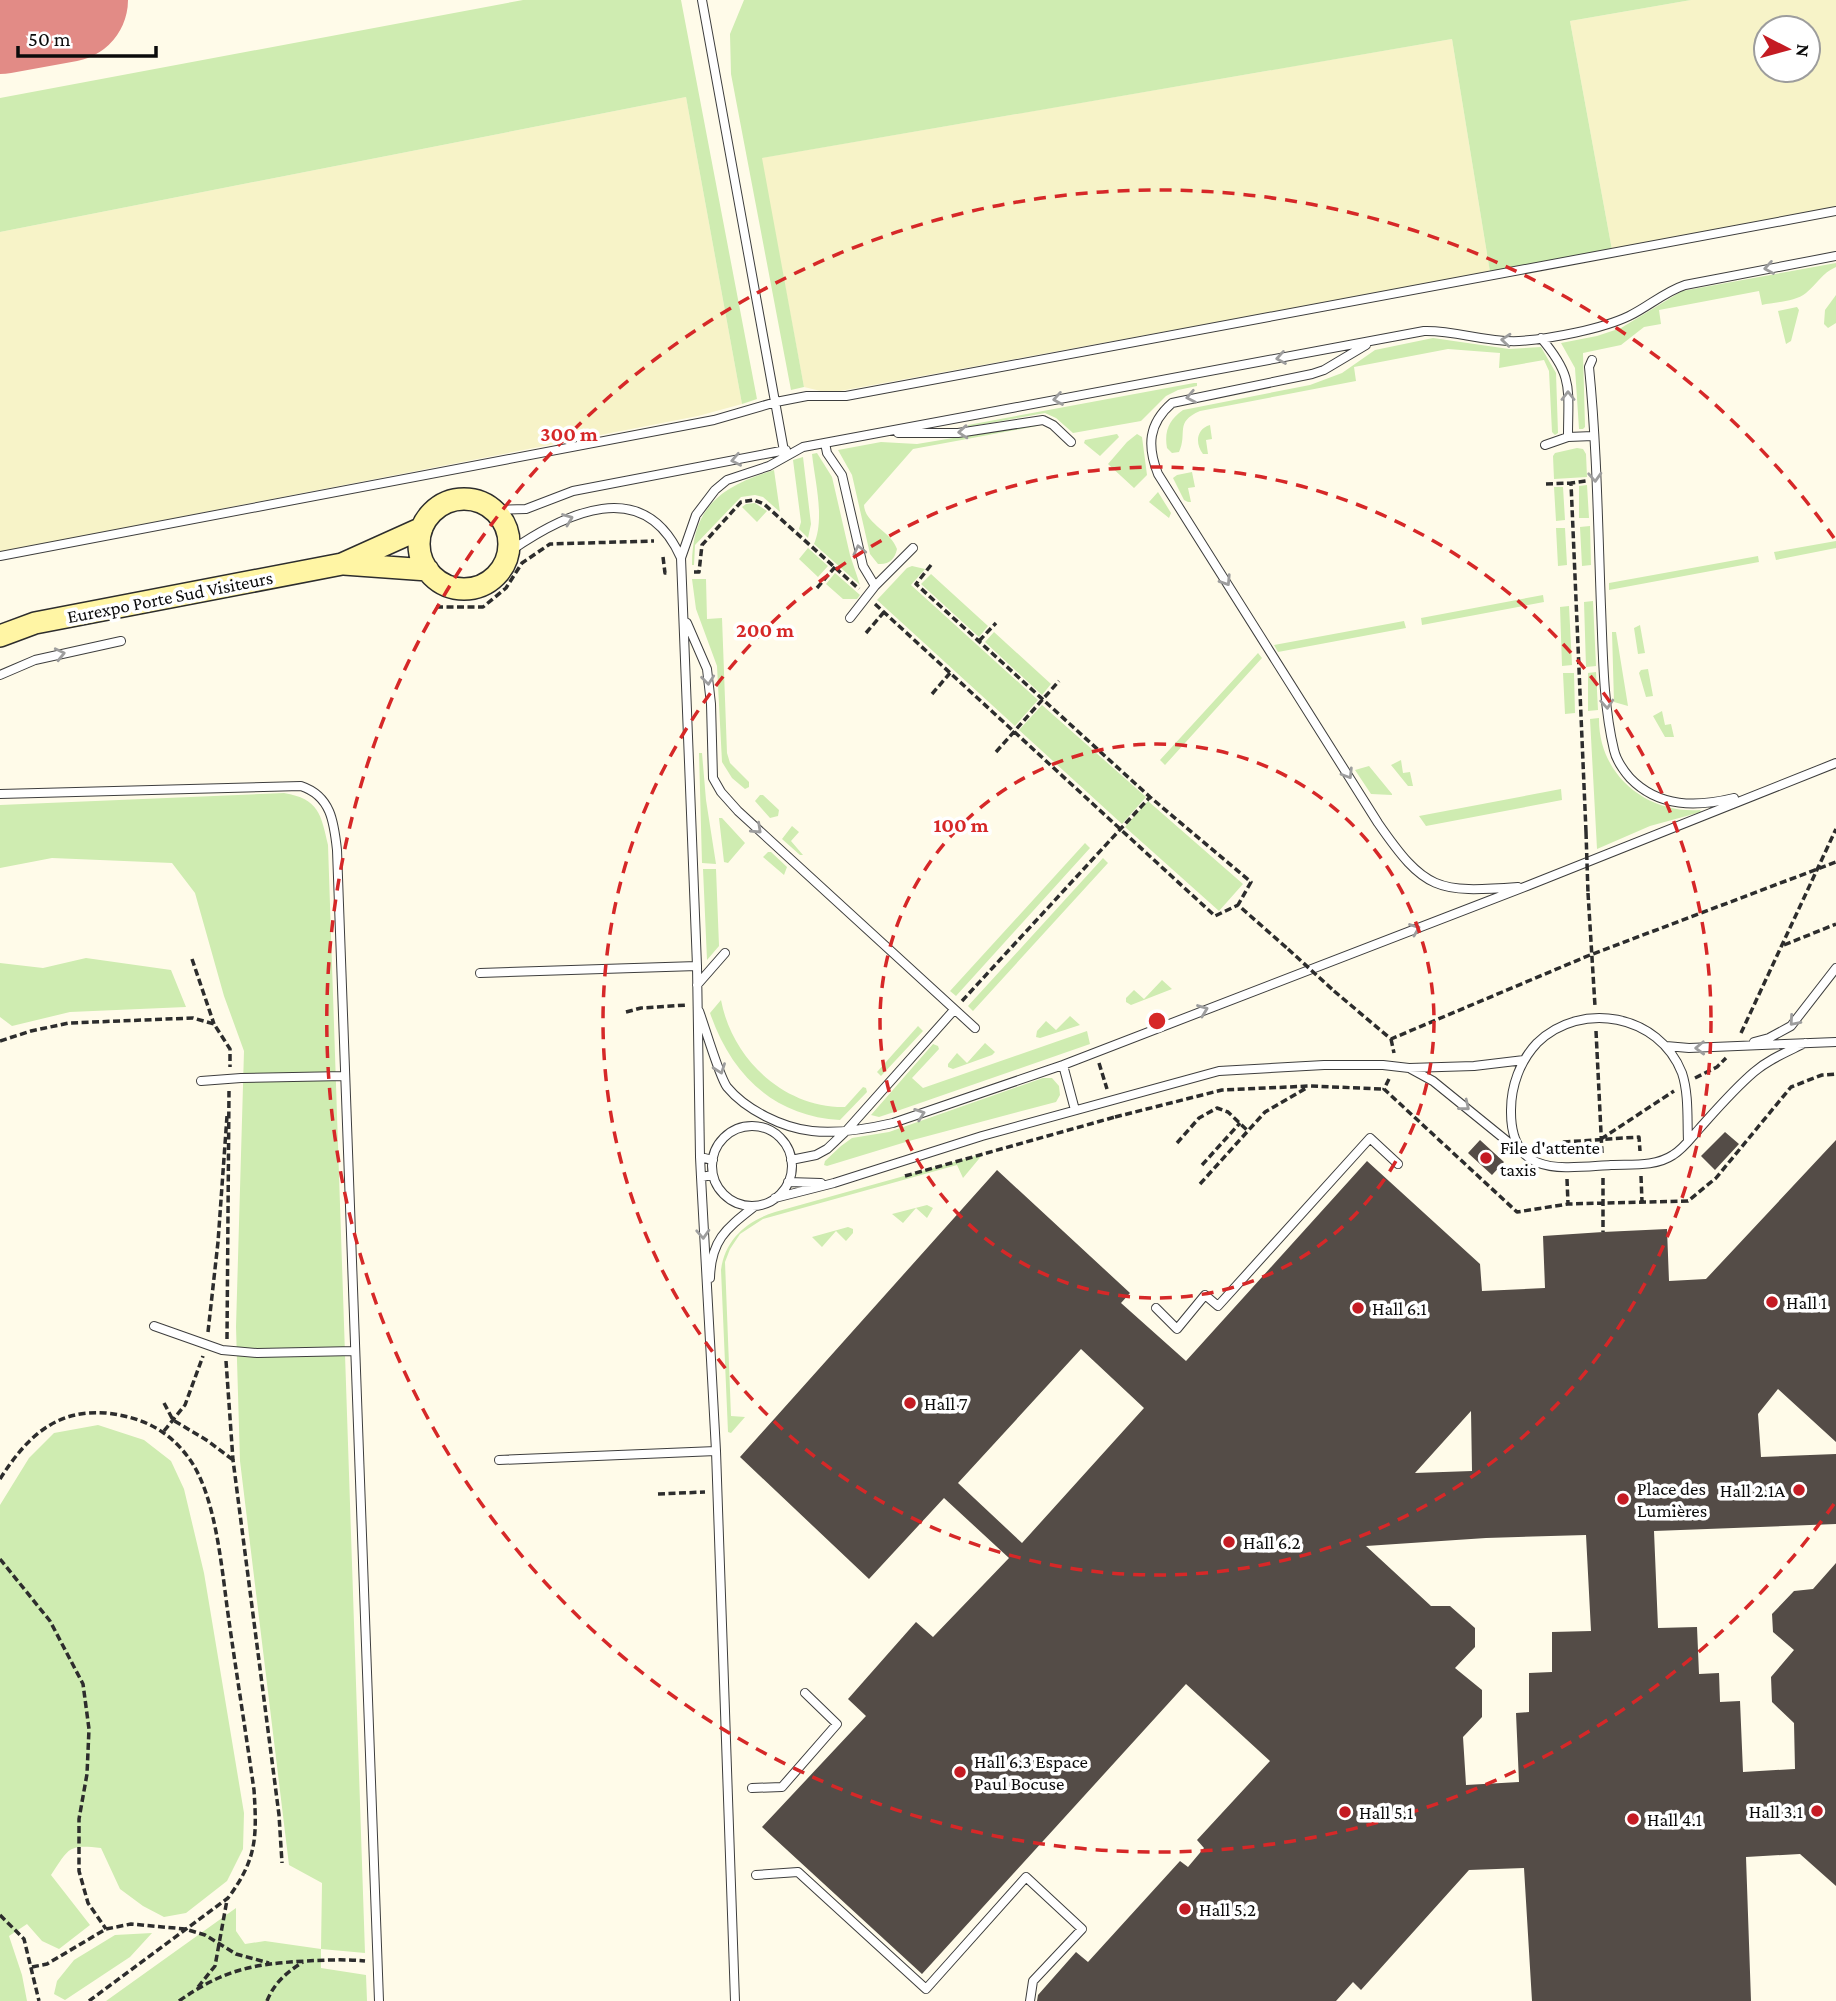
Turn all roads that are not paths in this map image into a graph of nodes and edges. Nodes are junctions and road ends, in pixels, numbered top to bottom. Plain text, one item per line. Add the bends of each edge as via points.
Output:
1 (702, 0) edge
2 (1836, 211) edge
3 (1836, 256) edge
4 (1541, 338) junction
5 (1371, 342) junction
6 (1592, 360) dead end
7 (776, 402) junction
8 (878, 433) junction
9 (1593, 436) junction
10 (1568, 437) junction
11 (1071, 442) dead end
12 (825, 443) junction
13 (1545, 445) dead end
14 (803, 447) junction
15 (784, 451) junction
16 (494, 510) junction
17 (422, 528) junction
18 (913, 548) dead end
19 (509, 552) junction
20 (0, 556) edge
21 (681, 558) junction
22 (342, 564) junction
23 (428, 570) junction
24 (875, 586) junction
25 (684, 617) junction
26 (850, 618) dead end
27 (0, 636) edge
28 (121, 640) dead end
29 (0, 675) edge
30 (1836, 764) edge
31 (1759, 793) junction
32 (0, 794) edge
33 (1527, 886) junction
34 (725, 953) dead end
35 (697, 966) junction
36 (1836, 968) edge
37 (480, 973) dead end
38 (697, 985) junction
39 (697, 1005) junction
40 (954, 1010) junction
41 (975, 1028) dead end
42 (1836, 1042) edge
43 (1805, 1044) junction
44 (1666, 1046) junction
45 (1734, 1046) junction
46 (1524, 1060) junction
47 (1063, 1065) junction
48 (1409, 1068) junction
49 (345, 1076) junction
50 (201, 1081) dead end
51 (1076, 1110) junction
52 (847, 1130) junction
53 (1688, 1141) junction
54 (1521, 1152) junction
55 (701, 1157) junction
56 (713, 1160) junction
57 (791, 1160) junction
58 (1398, 1164) dead end
59 (713, 1175) junction
60 (701, 1177) junction
61 (788, 1182) junction
62 (834, 1183) junction
63 (775, 1198) junction
64 (755, 1206) junction
65 (1156, 1308) dead end
66 (709, 1319) junction
67 (154, 1326) dead end
68 (355, 1351) junction
69 (716, 1451) junction
70 (499, 1460) dead end
71 (804, 1693) dead end
72 (752, 1788) dead end
73 (756, 1875) dead end
74 (379, 2001) edge
75 (735, 2001) edge
76 (1030, 2001) edge

1 - 7 lane
2 - 7 lane via 845,396
3 -> 4 lane via 1674,288 1628,317
4 -> 5 lane via 1507,341 1436,331
10 -> 4 lane via 1568,383 1558,358
5 -> 8 lane
5 -> 33 lane via 1324,370 1172,403 1161,412 1150,434 1152,459 1404,859 1426,879 1455,888
6 - 9 lane
7 - 15 lane
7 - 20 lane via 715,420
11 -> 8 lane via 1043,420 958,433
8 - 12 lane
9 - 10 lane
9 -> 31 lane via 1608,719 1615,754 1629,777 1674,804 1705,805
10 - 13 lane
12 - 14 lane
24 -> 12 lane via 863,566 842,475
14 - 15 lane
14 - 21 lane via 769,466 727,480 715,490 696,515
15 -> 16 lane via 573,491 526,509
16 - 17 street, Eurexpo Porte Sud Visiteurs via 481,502 453,500 440,506
16 - 19 street via 504,522
17 - 22 street, Eurexpo Porte Sud Visiteurs
17 - 23 street via 419,543
18 - 24 lane
19 -> 21 lane via 545,528 579,515 624,508 658,523
19 - 23 street, Eurexpo Porte Sud Visiteurs via 503,567 480,586 451,587
21 - 25 lane
22 - 23 street, Eurexpo Porte Sud Visiteurs
22 - 27 street, Eurexpo Porte Sud Visiteurs via 35,623
24 - 26 lane
25 - 35 lane
25 -> 40 lane via 707,669 713,778 721,792
29 -> 28 lane via 35,660
30 - 31 lane
31 - 33 lane
32 - 49 lane via 280,785 312,789 322,797 334,826
47 -> 33 lane
34 - 38 lane
35 - 37 lane
35 - 38 lane
36 -> 45 lane via 1791,1026 1769,1038
38 - 39 lane
39 -> 52 lane via 726,1085 750,1108 795,1128
39 - 55 lane
40 - 41 lane
40 - 52 lane
42 - 43 lane
43 - 45 lane
43 - 53 lane via 1753,1073
45 -> 44 lane
44 - 46 lane via 1626,1021 1596,1017 1568,1023 1551,1033
44 - 53 lane via 1684,1084
46 - 48 lane
46 - 54 lane via 1511,1102 1513,1134
47 - 51 lane
52 -> 47 lane via 893,1123
48 - 51 lane via 1325,1065 1228,1070
48 -> 54 lane
49 - 50 lane
49 - 68 lane
51 - 62 lane
52 - 57 lane via 827,1149
53 - 54 lane via 1659,1162 1602,1166 1551,1168
55 - 56 lane
55 - 60 lane
56 - 57 lane via 724,1138 746,1127 758,1127 780,1138
56 - 59 lane
57 - 61 lane
58 - 65 lane via 1370,1138 1218,1306 1205,1295 1177,1329
59 - 60 lane
59 - 64 lane via 724,1195 744,1206
60 -> 66 lane
61 - 62 lane
61 - 63 lane
62 - 63 lane
63 - 64 lane
64 - 66 lane via 726,1228 713,1250
66 - 69 lane
67 - 68 lane via 226,1350
68 - 74 lane
69 - 70 lane
69 - 75 lane
71 - 72 lane via 837,1724 782,1787
73 - 76 lane via 798,1872 926,1989 1026,1877 1082,1929 1033,1981

